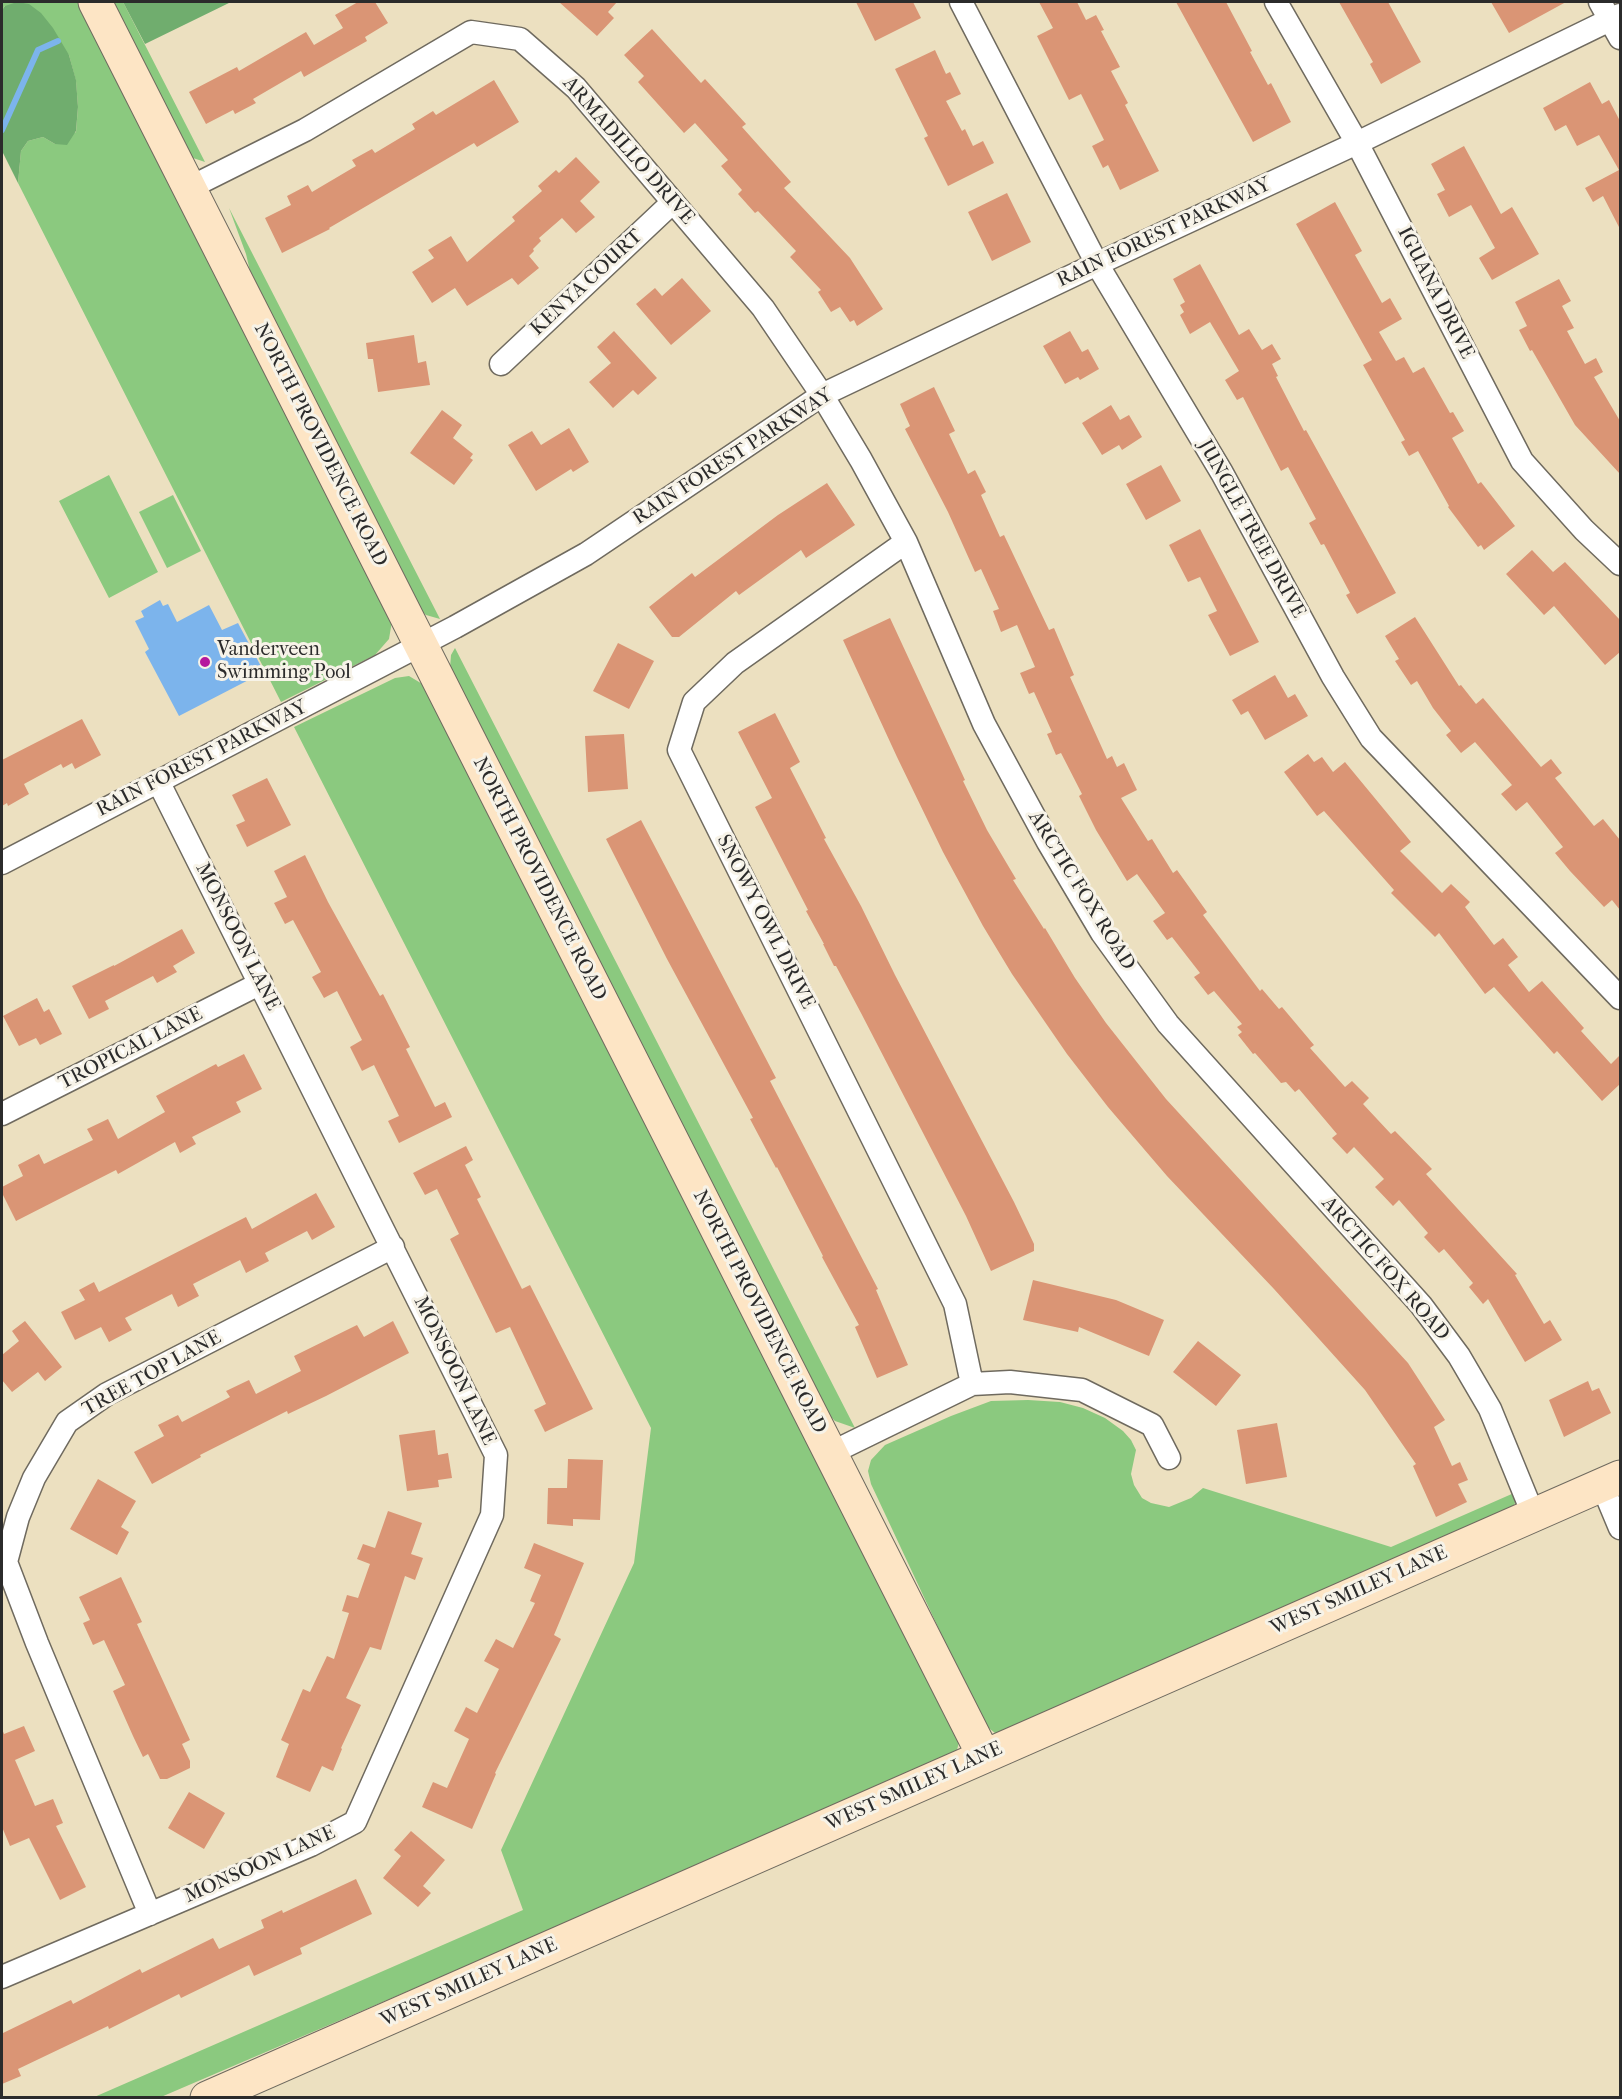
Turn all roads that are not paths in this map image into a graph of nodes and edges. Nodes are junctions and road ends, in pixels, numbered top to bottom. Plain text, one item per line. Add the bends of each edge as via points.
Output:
1 (94, 2) edge
2 (961, 2) edge
3 (1276, 2) edge
4 (1613, 19) edge
5 (1357, 143) junction
6 (189, 189) junction
7 (673, 202) junction
8 (1097, 264) junction
9 (501, 364) dead end
10 (822, 395) junction
11 (906, 542) junction
12 (1620, 564) edge
13 (421, 645) junction
14 (158, 781) junction
15 (2, 863) edge
16 (261, 983) junction
17 (1620, 998) edge
18 (2, 1114) edge
19 (393, 1247) junction
20 (972, 1384) junction
21 (831, 1453) junction
22 (1169, 1458) dead end
23 (1611, 1481) edge
24 (1533, 1514) junction
25 (1620, 1528) edge
26 (984, 1756) junction
27 (150, 1914) junction
28 (2, 1977) edge
29 (207, 2097) edge

1 - 6 street, NORTH PROVIDENCE ROAD
2 - 8 street, JUNGLE TREE DRIVE
3 - 5 street, IGUANA DRIVE
4 - 5 street, RAIN FOREST PARKWAY
5 - 8 street, RAIN FOREST PARKWAY
5 - 12 street, IGUANA DRIVE via 1522,461
6 - 7 street, ARMADILLO DRIVE via 305,130 471,32 520,39 576,88
6 - 13 street, NORTH PROVIDENCE ROAD
7 - 9 street, KENYA COURT
7 - 10 street, ARMADILLO DRIVE via 763,308
8 - 10 street, RAIN FOREST PARKWAY
8 - 17 street, JUNGLE TREE DRIVE via 1222,473 1333,677 1371,738
10 - 11 street, ARCTIC FOX ROAD
10 - 13 street, RAIN FOREST PARKWAY via 586,554
11 - 20 street, SNOWY OWL DRIVE via 735,663 694,702 679,750 955,1304
11 - 24 street, ARCTIC FOX ROAD via 984,724 1102,933 1168,1024 1421,1305 1459,1356 1490,1409
13 - 14 street, RAIN FOREST PARKWAY
13 - 21 street, NORTH PROVIDENCE ROAD
14 - 15 street, RAIN FOREST PARKWAY
14 - 16 street, MONSOON LANE
16 - 18 street, TROPICAL LANE
16 - 19 street, MONSOON LANE
19 - 27 street, MONSOON LANE via 496,1455 492,1515 355,1822
19 - 27 street, TREE TOP LANE via 108,1394 67,1422 34,1478 18,1517 6,1562
20 - 21 street
20 - 22 street via 1010,1382 1082,1390 1152,1425
21 - 26 street, NORTH PROVIDENCE ROAD
23 - 24 street, WEST SMILEY LANE
23 - 25 street
24 - 26 street, WEST SMILEY LANE
26 - 29 street, WEST SMILEY LANE
27 - 28 street, MONSOON LANE

